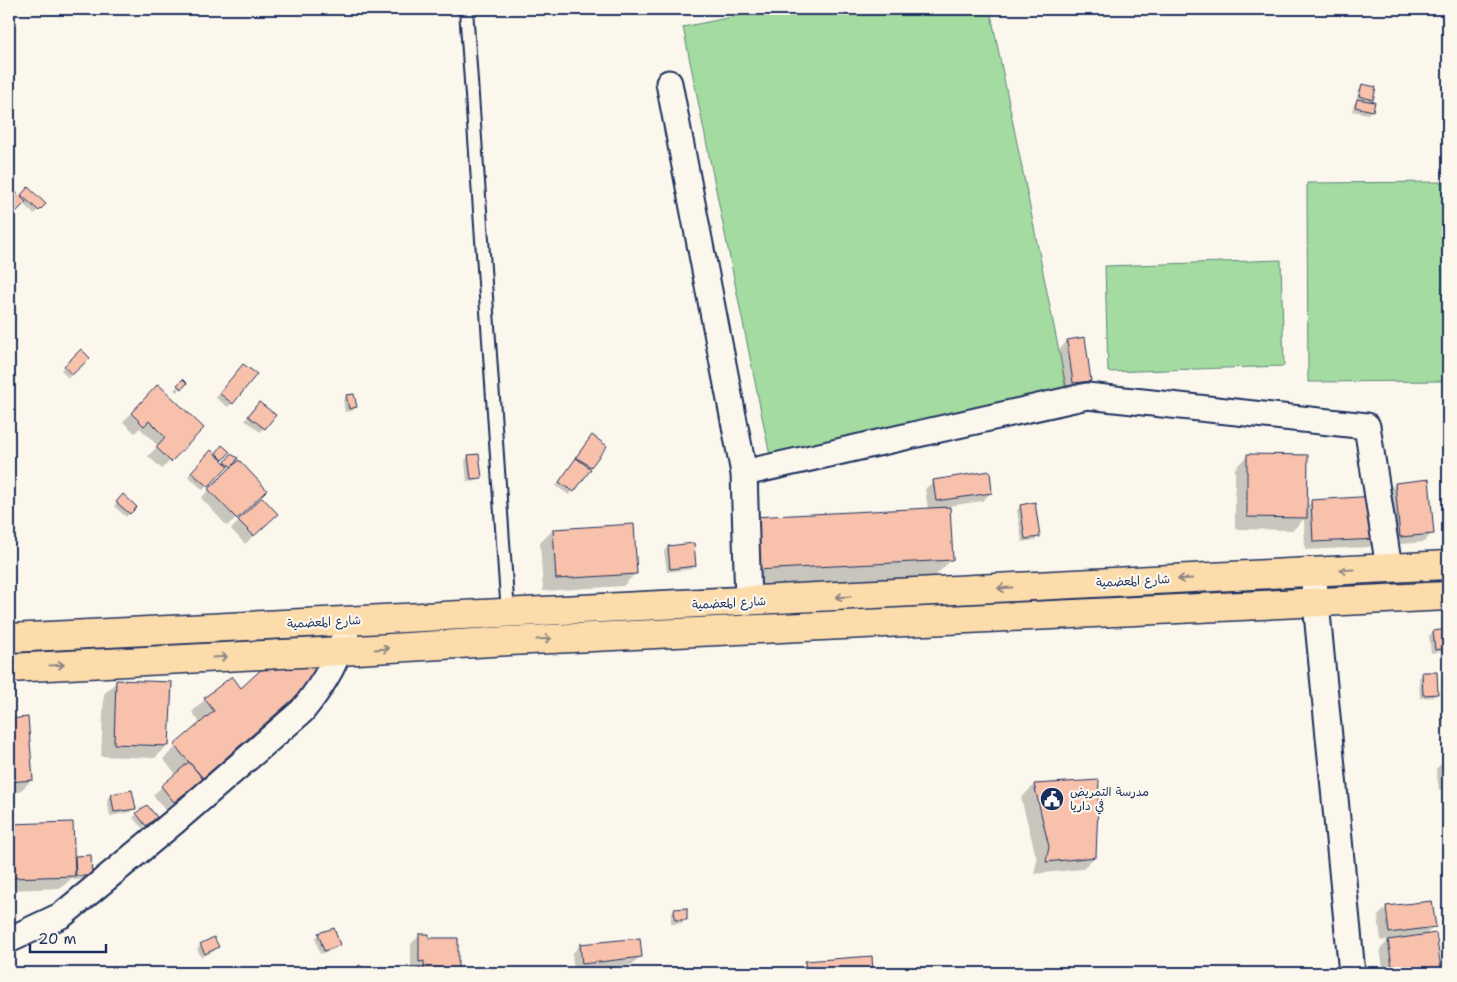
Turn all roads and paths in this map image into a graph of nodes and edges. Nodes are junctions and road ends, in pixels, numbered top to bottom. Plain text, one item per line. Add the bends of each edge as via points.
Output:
1 (466, 9) edge
2 (669, 82) dead end
3 (744, 473) junction
4 (1448, 565) edge
5 (1389, 568) junction
6 (1313, 572) junction
7 (1037, 586) junction
8 (1448, 596) edge
9 (748, 602) junction
10 (1317, 603) junction
11 (508, 614) junction
12 (1039, 616) junction
13 (349, 621) junction
14 (9, 638) edge
15 (340, 651) junction
16 (9, 668) edge
17 (9, 940) edge
18 (1352, 973) edge

1 - 11 lane
2 - 3 street
3 - 5 street via 1088,396 1367,426
3 - 9 street
4 - 5 main road, شارع المعضمية
5 -> 6 main road, شارع المعضمية
6 -> 7 main road, شارع المعضمية
6 - 10 street
7 -> 9 main road, شارع المعضمية
7 - 12 main road
8 - 10 main road
9 - 11 main road, شارع المعضمية
10 - 12 main road
10 - 18 street
11 - 13 main road, شارع المعضمية
15 -> 12 main road
13 - 14 main road, شارع المعضمية
13 - 15 street
16 -> 15 main road
15 - 17 street via 330,673 295,717 62,915

